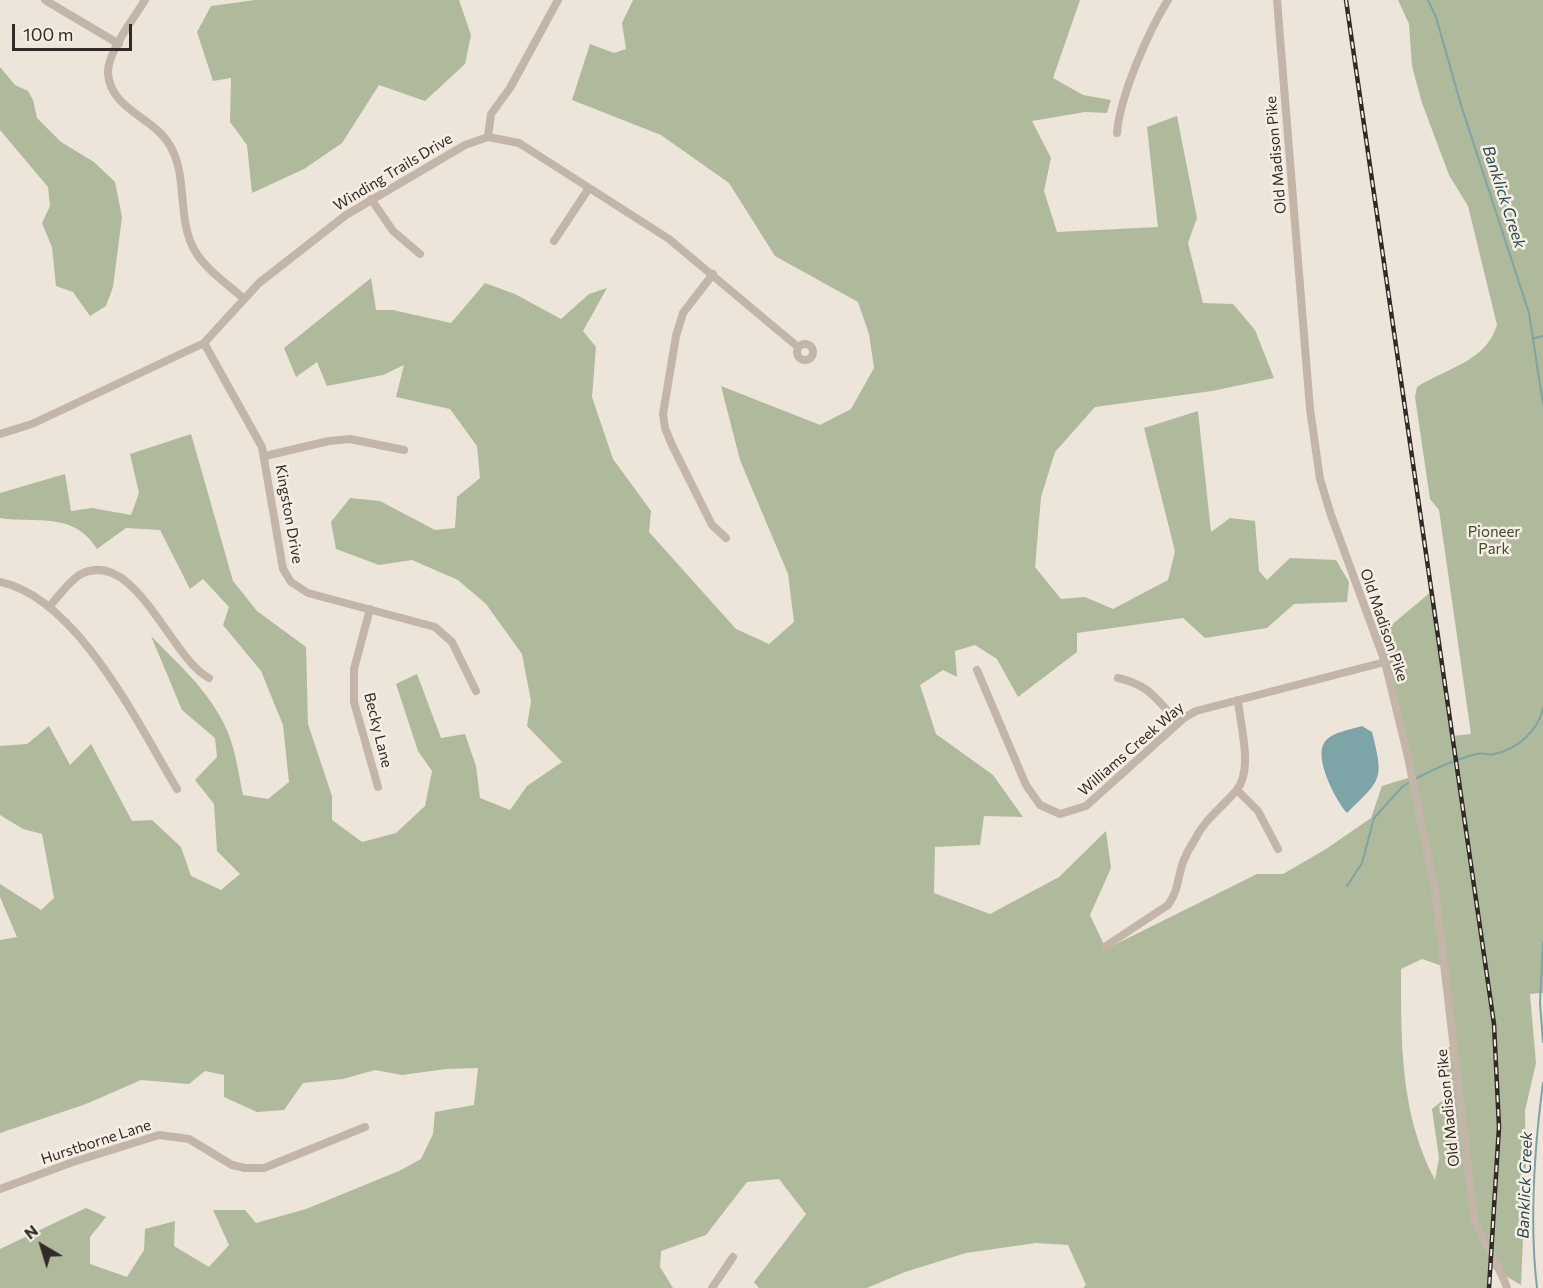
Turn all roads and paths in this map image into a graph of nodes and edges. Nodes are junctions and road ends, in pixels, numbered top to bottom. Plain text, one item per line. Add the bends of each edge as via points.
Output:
1 (45, 0) edge
2 (145, 0) edge
3 (558, 0) edge
4 (1168, 0) edge
5 (1277, 0) edge
6 (118, 44) junction
7 (1117, 133) dead end
8 (488, 137) junction
9 (590, 188) junction
10 (371, 199) junction
11 (554, 241) dead end
12 (420, 254) dead end
13 (713, 274) junction
14 (244, 299) junction
15 (204, 343) junction
16 (798, 347) dead end
17 (0, 434) edge
18 (404, 450) dead end
19 (265, 456) junction
20 (726, 538) dead end
21 (0, 582) edge
22 (49, 607) junction
23 (370, 609) junction
24 (1385, 662) junction
25 (977, 670) dead end
26 (209, 678) dead end
27 (1118, 678) dead end
28 (476, 691) dead end
29 (1238, 700) junction
30 (1178, 723) junction
31 (378, 787) dead end
32 (177, 789) dead end
33 (1237, 790) junction
34 (1278, 849) dead end
35 (1106, 946) dead end
36 (365, 1127) dead end
37 (0, 1189) edge
38 (733, 1257) dead end
39 (712, 1288) edge
40 (1507, 1288) edge

1 - 6 street
2 - 6 street
3 - 8 street via 510,88 491,114
4 - 7 street via 1119,114
5 - 24 street, Old Madison Pike via 1320,479
6 - 14 street via 109,66 112,90 120,102 161,132 169,143 176,160 190,240 200,258
8 - 9 street via 519,143
8 - 10 street, Winding Trails Drive via 465,145
9 - 11 street
9 - 13 street via 669,239
10 - 12 street via 393,231
10 - 14 street, Winding Trails Drive via 279,265
13 - 16 street
13 - 20 street via 683,313 663,414 672,445 712,525
14 - 15 street, Winding Trails Drive
15 - 17 street, Winding Trails Drive via 32,424
15 - 19 street, Kingston Drive via 249,420
18 - 19 street via 350,439
19 - 23 street, Kingston Drive via 280,558 291,582 308,592
21 - 22 street via 18,587
22 - 26 street via 82,574 112,574 138,594 195,668
22 - 32 street via 123,693
23 - 28 street, Kingston Drive via 427,623 441,632 454,646
23 - 31 street, Becky Lane via 354,669 354,702
24 - 29 street, Williams Creek Way
24 - 40 street, Old Madison Pike via 1436,896 1474,1218
25 - 30 street, Williams Creek Way via 1026,785 1049,811 1067,813 1086,806
27 - 30 street via 1147,688
29 - 30 street, Williams Creek Way via 1196,711
29 - 33 street via 1244,763
33 - 34 street via 1258,811
33 - 35 street via 1212,812 1195,837 1168,905
36 - 37 street, Hurstborne Lane via 264,1168 232,1165 182,1136 159,1135
38 - 39 street

